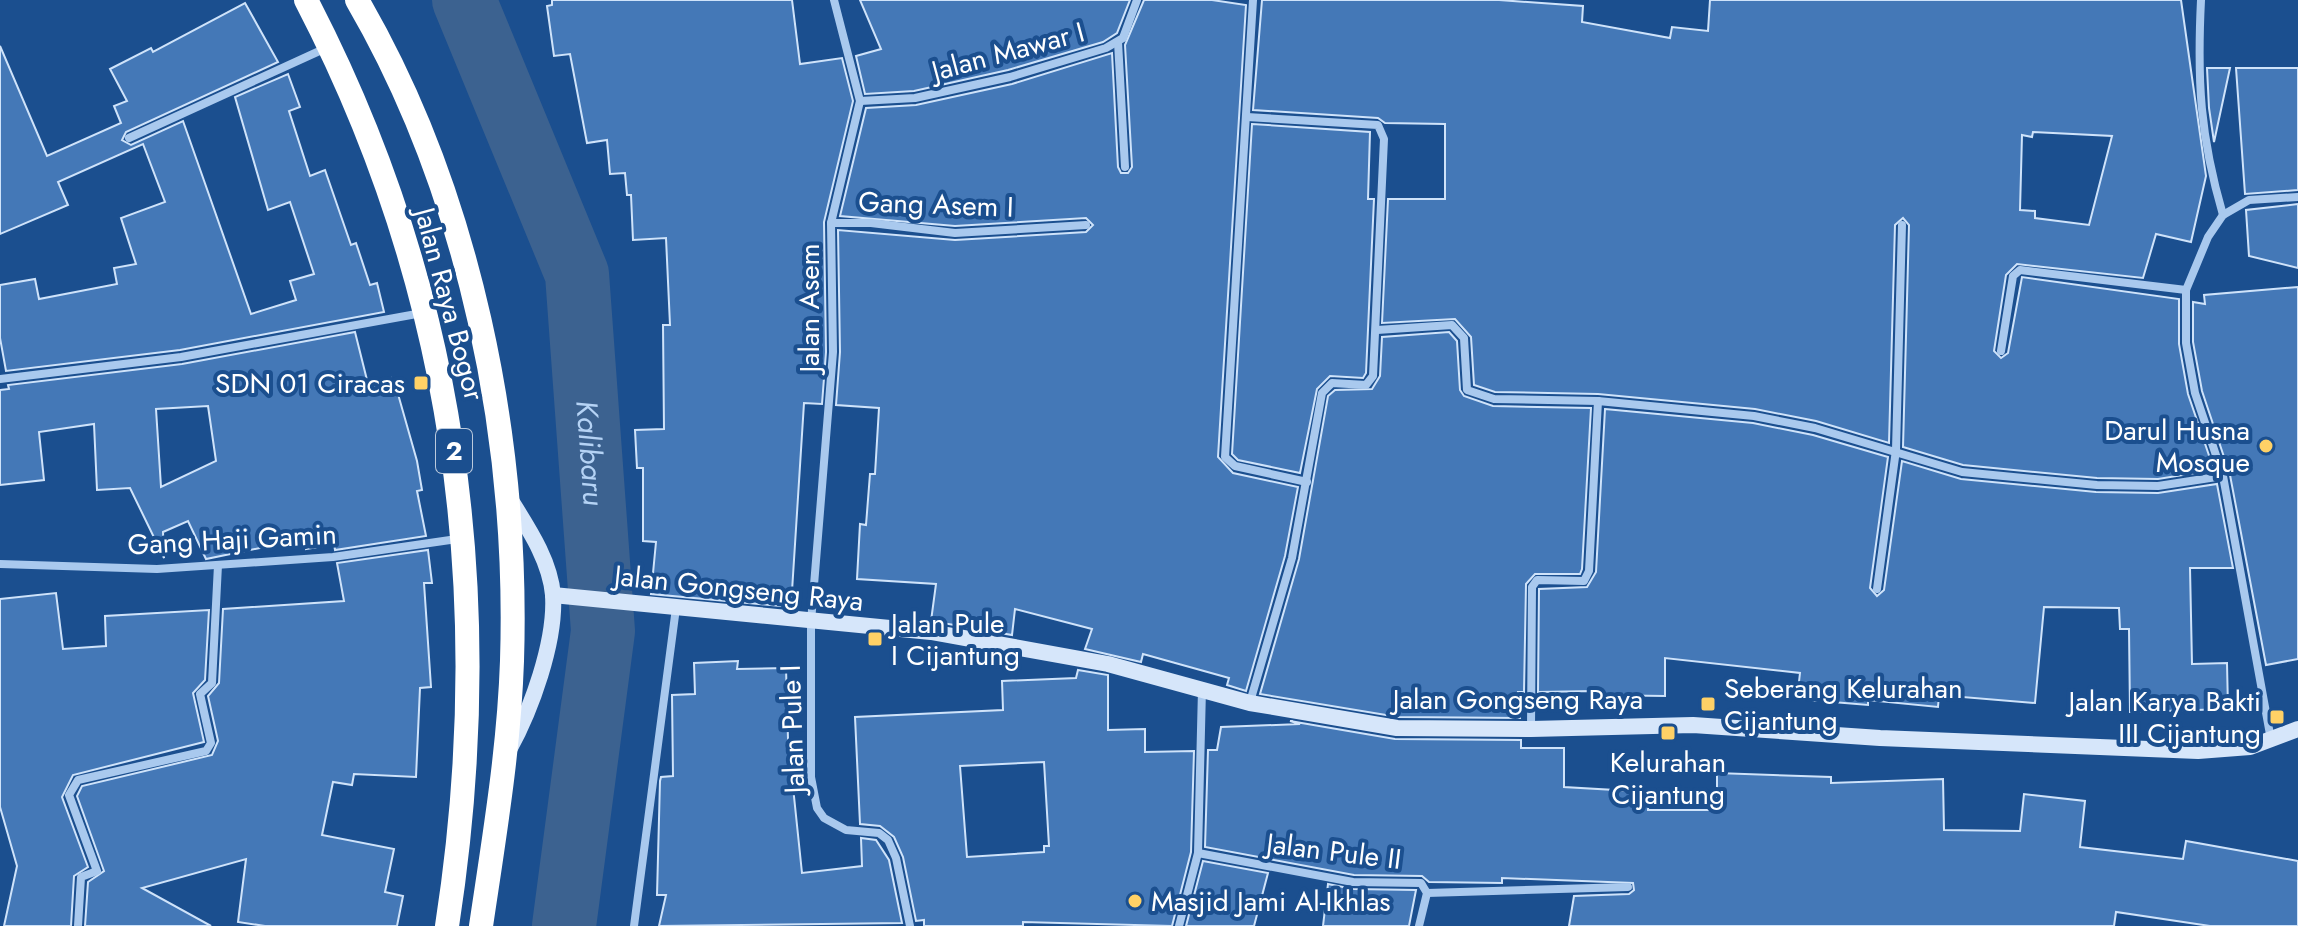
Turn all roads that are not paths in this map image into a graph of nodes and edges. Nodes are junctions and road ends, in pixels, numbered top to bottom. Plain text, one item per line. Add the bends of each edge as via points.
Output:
1 (306, 0) edge
2 (357, 0) edge
3 (834, 0) edge
4 (1137, 0) edge
5 (1253, 0) edge
6 (2201, 0) edge
7 (1118, 42) junction
8 (330, 46) junction
9 (860, 101) junction
10 (1247, 117) junction
11 (129, 138) dead end
12 (1125, 167) dead end
13 (2298, 197) edge
14 (2223, 215) junction
15 (831, 223) junction
16 (1086, 225) dead end
17 (1902, 225) dead end
18 (2186, 290) junction
19 (427, 312) junction
20 (1377, 330) junction
21 (2001, 351) dead end
22 (0, 379) edge
23 (1598, 401) junction
24 (1896, 450) junction
25 (2223, 476) junction
26 (1307, 482) junction
27 (507, 493) junction
28 (465, 539) junction
29 (0, 564) edge
30 (218, 565) junction
31 (1877, 589) dead end
32 (553, 595) junction
33 (676, 608) junction
34 (811, 622) junction
35 (1202, 689) junction
36 (1250, 703) junction
37 (1531, 729) junction
38 (2298, 729) edge
39 (2271, 742) junction
40 (505, 759) junction
41 (1198, 853) junction
42 (1628, 887) dead end
43 (1427, 893) junction
44 (78, 926) edge
45 (447, 926) edge
46 (481, 926) edge
47 (634, 926) edge
48 (910, 926) edge
49 (1179, 926) edge
50 (1419, 926) edge

1 - 8 highway, Jalan Raya Bogor / 2
2 - 27 highway, Jalan Raya Bogor / 2 via 399,84 456,235 497,413
3 - 9 street, Jalan Asem
4 - 7 street, Jalan Mawar I
5 - 10 street
6 - 14 street via 2197,82
7 - 9 street, Jalan Mawar I via 997,80 915,98
7 - 12 street
8 - 11 street
8 - 19 highway, Jalan Raya Bogor / 2 via 371,141
9 - 15 street, Jalan Asem
10 - 20 street via 1378,125 1382,130
10 - 26 street via 1225,457 1235,466
13 - 14 street via 2249,200
14 - 18 street
15 - 16 street, Gang Asem I via 955,233
15 - 34 street, Jalan Asem via 831,404
17 - 24 street
18 - 21 street via 2020,270 2013,276
18 - 25 street via 2186,343 2195,393
19 - 22 street via 167,360
19 - 28 highway, Jalan Raya Bogor / 2 via 449,418
20 - 23 street via 1452,325 1458,329 1464,338 1471,394
20 - 26 street via 1371,382 1332,383 1322,393
23 - 24 street via 1754,416
23 - 37 street via 1589,571 1584,581 1546,578 1532,587
24 - 25 street via 1962,472 2097,485 2158,486
24 - 31 street
25 - 39 street
26 - 36 street via 1279,612
27 - 32 street via 538,545
27 - 40 highway, Jalan Raya Bogor / 2 via 513,610
28 - 30 street, Gang Haji Gamin via 333,557
28 - 45 highway, Jalan Raya Bogor / 2 via 467,745
29 - 30 street, Gang Haji Gamin via 157,569
30 - 44 street via 212,683 200,694 211,743 206,751 78,780 69,795 97,871 81,877
32 - 33 street, Jalan Gongseng Raya
32 - 40 street via 537,687
33 - 34 street, Jalan Gongseng Raya
33 - 47 street
34 - 35 street, Jalan Gongseng Raya via 1017,646
34 - 48 street, Jalan Pule I via 810,756 817,808 832,824 879,833 888,840
35 - 36 street, Jalan Gongseng Raya
35 - 41 street
36 - 37 street, Jalan Gongseng Raya via 1397,728
37 - 39 street, Jalan Gongseng Raya via 1693,725 2168,751 2230,750
38 - 39 street, Jalan Gongseng Raya
40 - 46 highway, Jalan Raya Bogor / 2
41 - 43 street, Jalan Pule II via 1353,882 1421,883
41 - 49 street
42 - 43 street
43 - 50 street, Jalan Pule II

